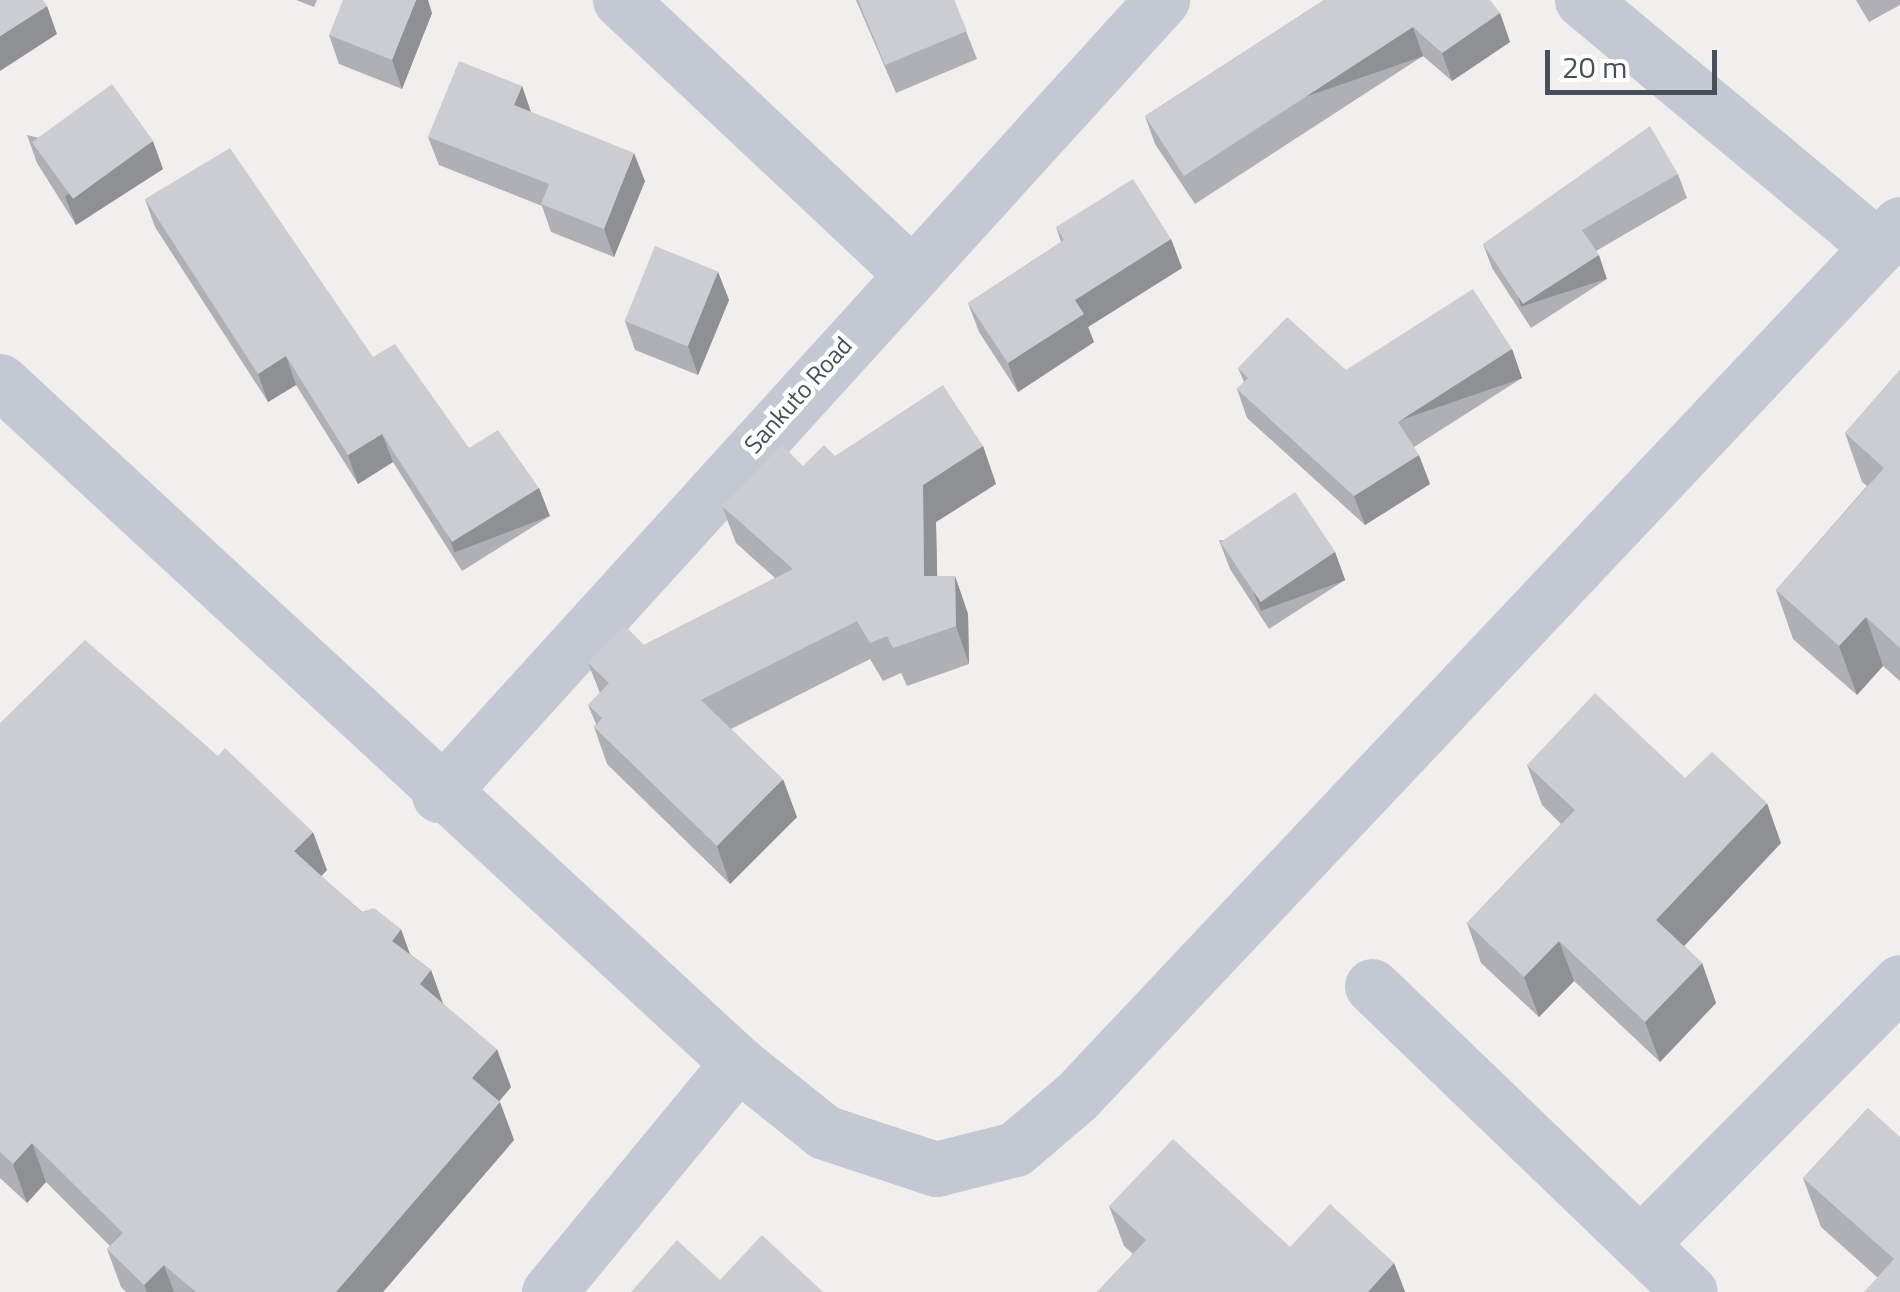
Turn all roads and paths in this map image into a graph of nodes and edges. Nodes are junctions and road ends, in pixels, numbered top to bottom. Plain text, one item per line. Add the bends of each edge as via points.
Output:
1 (620, 0) edge
2 (1162, 0) edge
3 (1582, 0) edge
4 (1889, 235) edge
5 (909, 272) junction
6 (0, 381) edge
7 (440, 794) junction
8 (1900, 982) edge
9 (1372, 986) dead end
10 (738, 1064) junction
11 (1640, 1244) junction
12 (549, 1292) edge
13 (1690, 1292) edge

1 - 5 street
2 - 5 street, Sankuto Road
3 - 4 street
4 - 10 street via 1077,1096 1016,1148 936,1168 871,1154 824,1132
5 - 7 street, Sankuto Road
6 - 7 street
7 - 10 street
8 - 11 street
9 - 11 street
10 - 12 street
11 - 13 street

